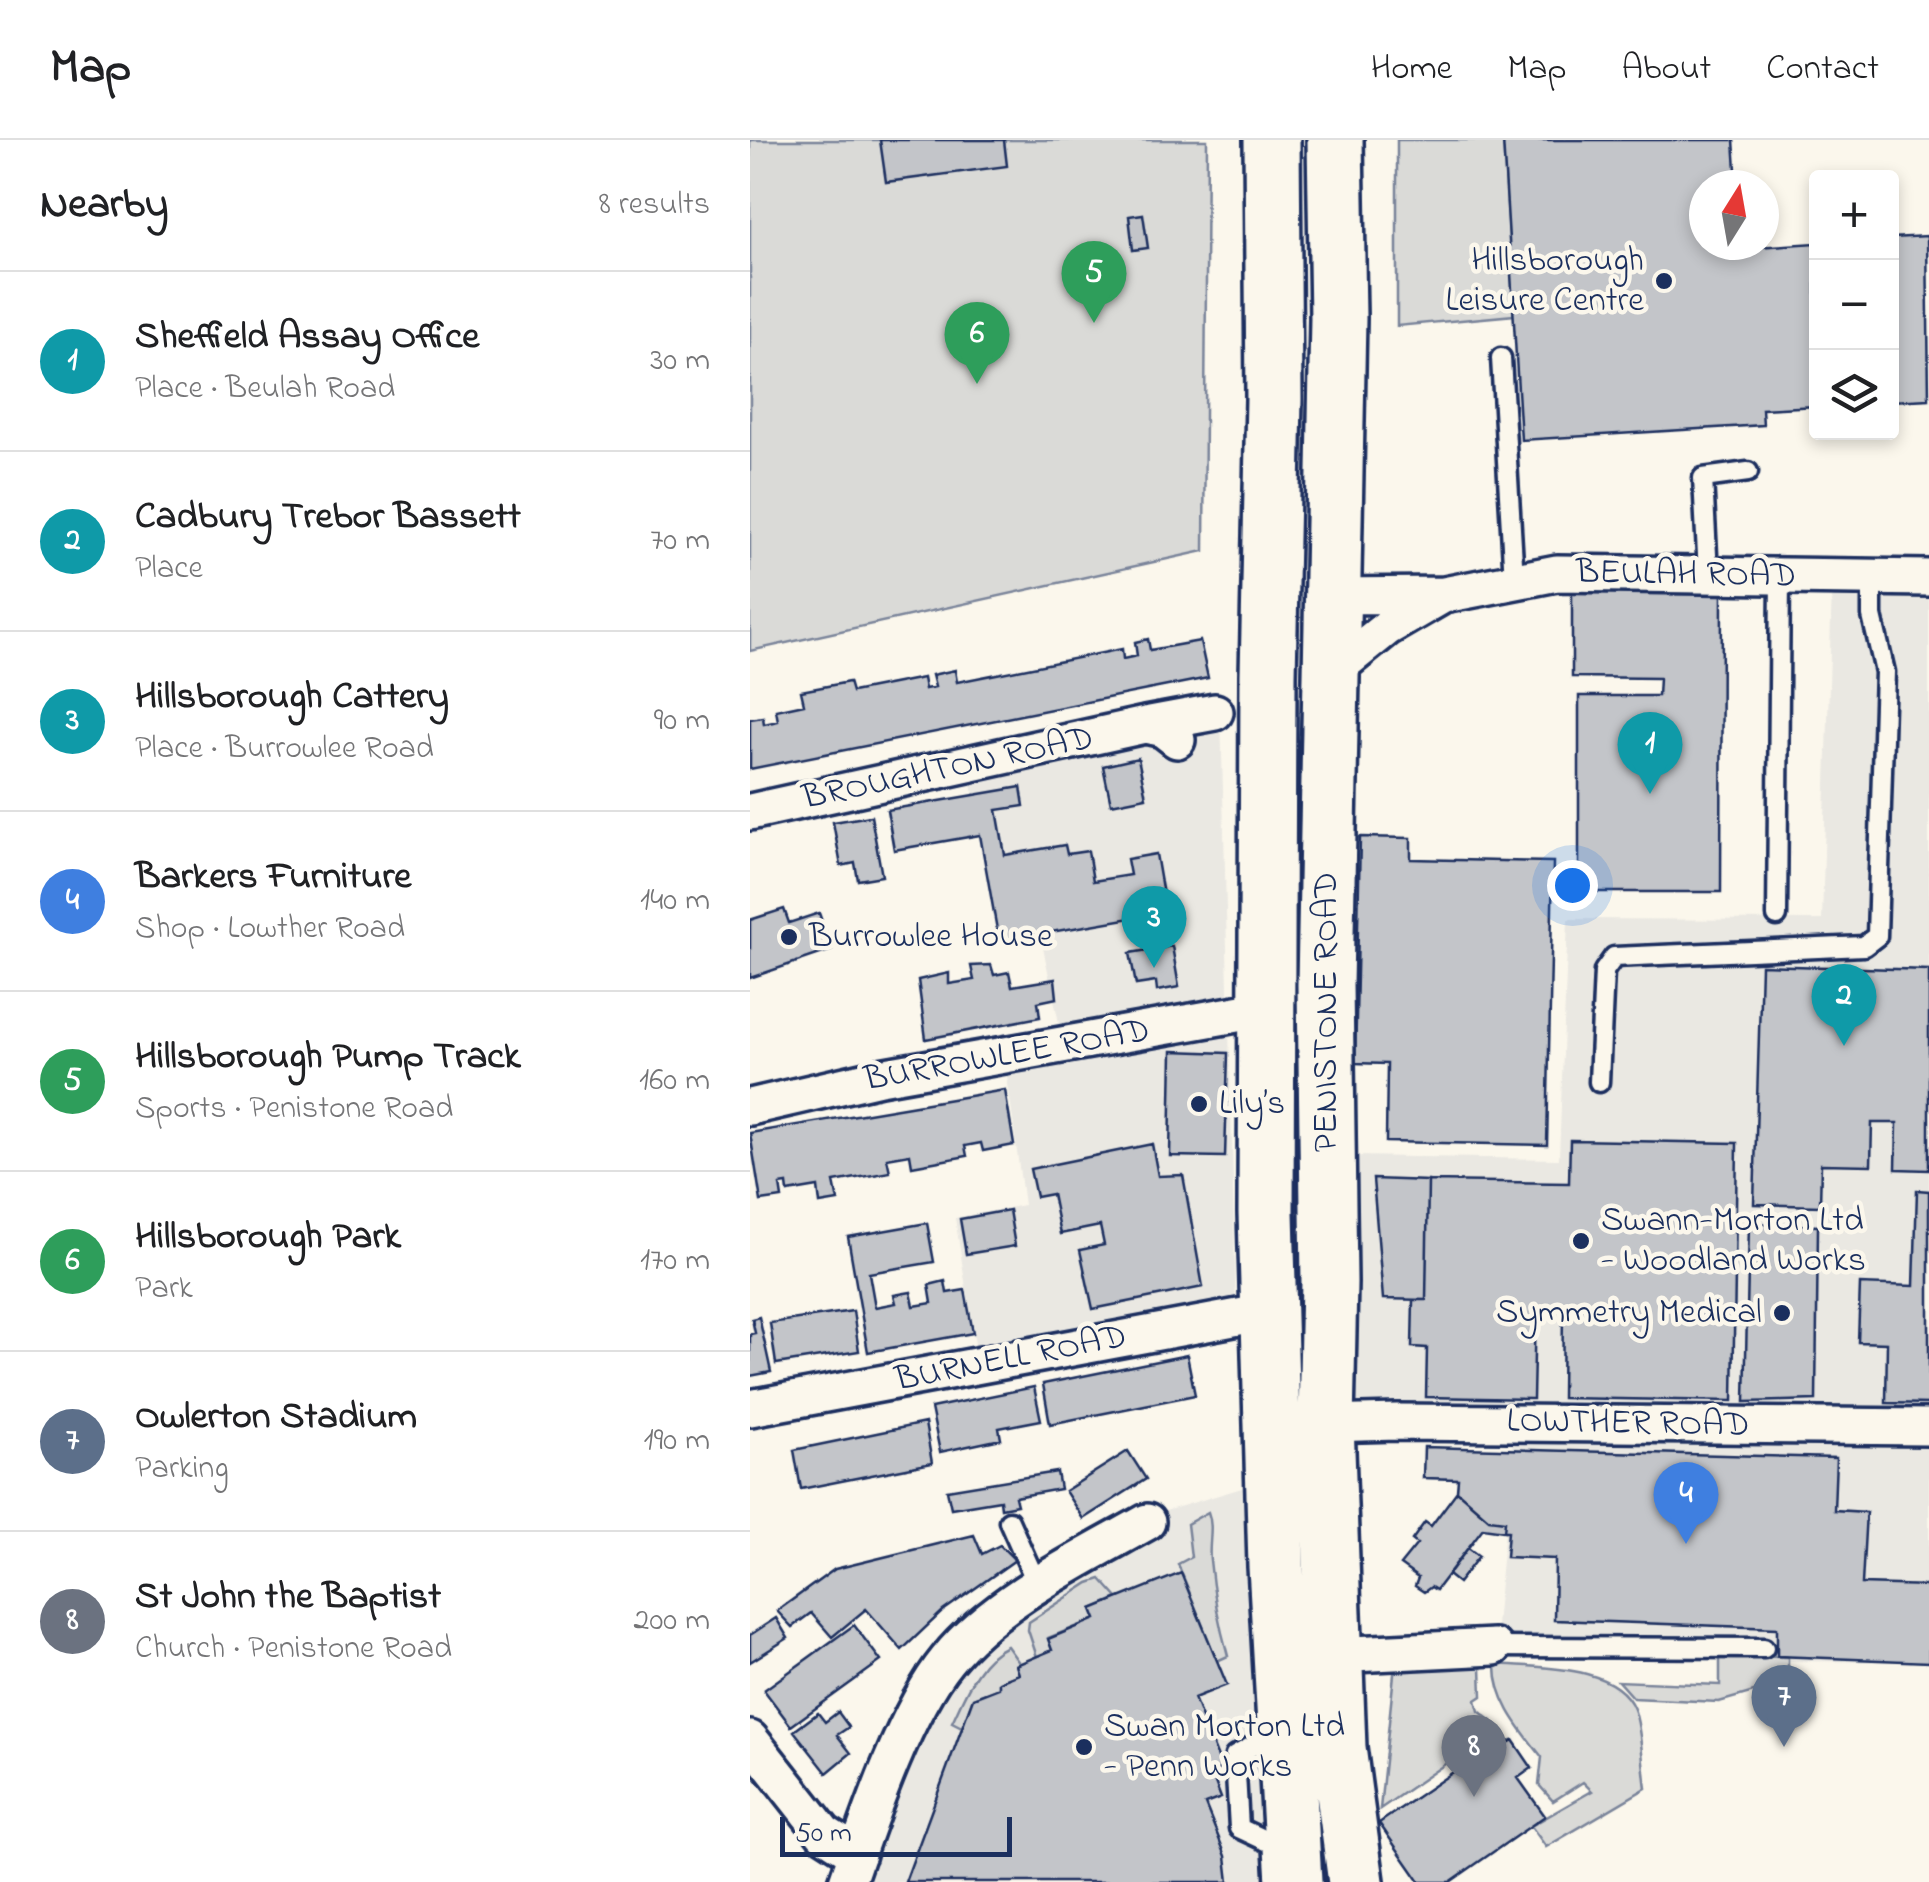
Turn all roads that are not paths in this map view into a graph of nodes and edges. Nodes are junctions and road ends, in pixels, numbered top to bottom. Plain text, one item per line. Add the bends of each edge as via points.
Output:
1 (1272, 140) edge
2 (1335, 140) edge
3 (1501, 358) dead end
4 (1748, 472) dead end
5 (1708, 574) junction
6 (1780, 576) junction
7 (1872, 577) junction
8 (1929, 578) edge
9 (1514, 580) junction
10 (1444, 594) junction
11 (1334, 596) junction
12 (1331, 673) junction
13 (1268, 675) junction
14 (1214, 712) dead end
15 (750, 812) edge
16 (1777, 916) dead end
17 (1265, 1010) junction
18 (1599, 1082) dead end
19 (750, 1107) edge
20 (1272, 1311) junction
21 (750, 1408) edge
22 (1326, 1424) junction
23 (1929, 1427) edge
24 (1009, 1521) dead end
25 (1148, 1522) dead end
26 (1037, 1584) junction
27 (1494, 1647) joint
28 (1764, 1648) dead end
29 (1333, 1655) junction
30 (750, 1739) edge
31 (1292, 1867) edge
32 (852, 1868) edge
33 (1355, 1881) edge

1 - 13 highway, PENISTONE ROAD
2 - 11 highway, PENISTONE ROAD
3 - 9 lane
4 - 5 lane via 1703,478
5 - 6 street, BEULAH ROAD
5 - 9 street, BEULAH ROAD via 1557,573
6 - 7 street, BEULAH ROAD
6 - 16 lane
7 - 8 street, BEULAH ROAD
7 - 18 lane via 1872,616 1885,672 1877,936 1864,946 1614,958 1604,971
9 - 10 street, BEULAH ROAD
10 - 11 street, BEULAH ROAD
10 - 12 street, BEULAH ROAD via 1388,627
11 - 12 highway, PENISTONE ROAD
11 - 13 highway
12 - 22 highway, PENISTONE ROAD
13 - 17 highway, PENISTONE ROAD
14 - 15 street, BROUGHTON ROAD via 1161,732
17 - 19 street, BURROWLEE ROAD via 880,1077
17 - 20 highway, PENISTONE ROAD
20 - 21 street, BURNELL ROAD
20 - 31 highway, PENISTONE ROAD
22 - 23 street, LOWTHER ROAD
22 - 29 highway, PENISTONE ROAD
24 - 26 lane
25 - 26 street
26 - 32 street via 948,1657 927,1688
27 - 28 lane
27 - 29 street
29 - 33 highway, PENISTONE ROAD
30 - 32 street

